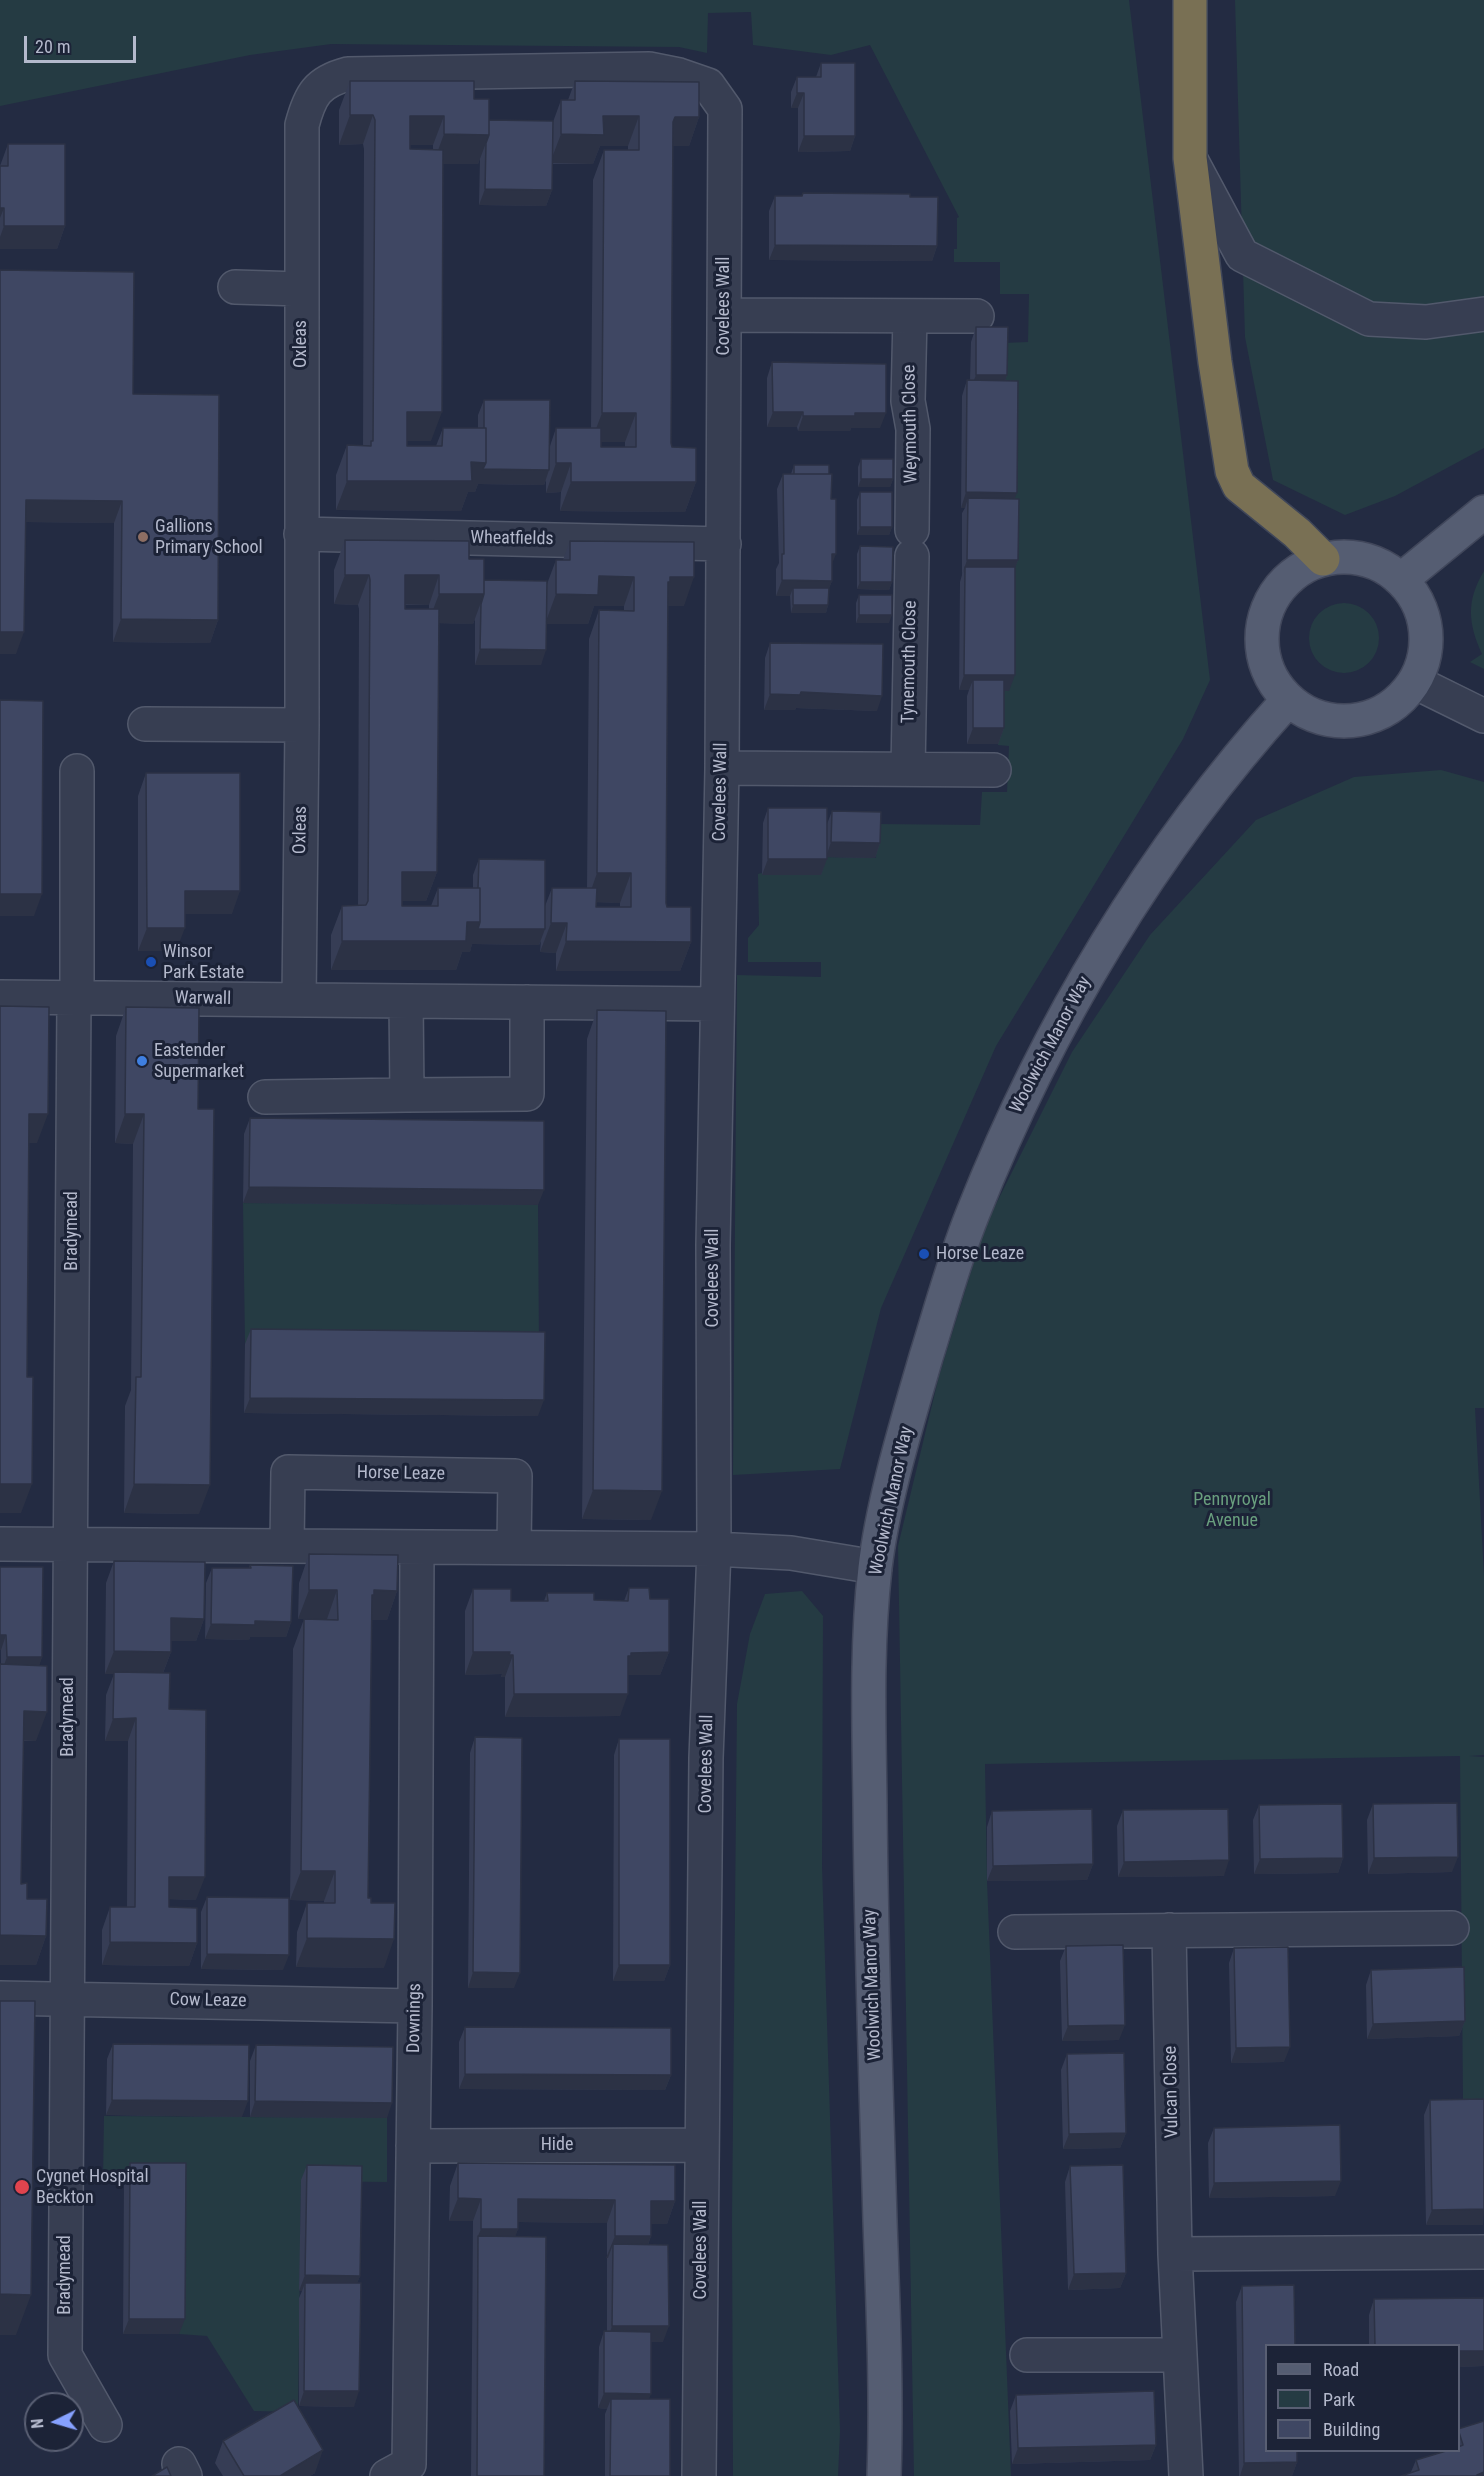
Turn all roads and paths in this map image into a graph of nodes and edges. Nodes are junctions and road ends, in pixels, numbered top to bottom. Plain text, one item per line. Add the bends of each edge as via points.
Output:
1 (1190, 0) edge
2 (708, 85) joint
3 (1190, 158) junction
4 (235, 287) dead end
5 (301, 289) junction
6 (1484, 314) edge
7 (724, 315) junction
8 (976, 316) dead end
9 (910, 317) junction
10 (1484, 512) edge
11 (301, 534) junction
12 (912, 543) joint
13 (724, 544) junction
14 (1323, 559) junction
15 (1402, 579) junction
16 (1415, 682) junction
17 (1288, 700) junction
18 (1484, 716) edge
19 (145, 724) dead end
20 (302, 725) junction
21 (722, 768) junction
22 (908, 769) junction
23 (994, 770) dead end
24 (77, 771) dead end
25 (0, 997) edge
26 (76, 998) junction
27 (299, 1000) junction
28 (406, 1001) junction
29 (527, 1002) junction
30 (717, 1004) junction
31 (406, 1095) junction
32 (265, 1097) dead end
33 (0, 1544) edge
34 (69, 1544) junction
35 (287, 1546) junction
36 (417, 1547) junction
37 (514, 1547) junction
38 (714, 1549) junction
39 (875, 1567) junction
40 (1452, 1928) dead end
41 (1169, 1930) junction
42 (1015, 1932) dead end
43 (0, 1998) edge
44 (66, 1998) junction
45 (415, 2006) junction
46 (702, 2145) junction
47 (413, 2146) junction
48 (1484, 2252) edge
49 (1175, 2254) junction
50 (1027, 2355) dead end
51 (1180, 2355) junction
52 (105, 2425) dead end
53 (387, 2476) edge
54 (699, 2476) edge
55 (884, 2476) edge
56 (1186, 2476) edge

1 - 3 highway
2 - 5 street, Oxleas via 649,69 348,74 323,83 308,102 302,125
2 - 7 street, Covelees Wall via 725,109
3 - 6 street via 1242,255 1369,319 1426,322
3 - 14 highway via 1232,471 1239,486 1297,532
4 - 5 street
5 - 11 street, Oxleas
7 - 9 street
7 - 13 street, Covelees Wall
8 - 9 street
9 - 12 street, Weymouth Close
10 - 15 main road
11 - 13 street, Wheatfields
11 - 20 street, Oxleas
12 - 22 street, Tynemouth Close
13 - 21 street, Covelees Wall
14 - 15 main road via 1365,559
14 - 17 main road via 1289,577 1266,610 1262,639 1266,668
15 - 16 main road via 1418,602 1426,628 1426,656
16 - 17 main road via 1396,704 1370,718 1341,722 1313,716
16 - 18 street
17 - 39 main road, Woolwich Manor Way via 1248,744 1117,923 1062,1019 1010,1123 955,1262 915,1395
19 - 20 street
20 - 27 street, Oxleas
21 - 22 street
21 - 30 street, Covelees Wall
22 - 23 street
24 - 26 street, Bradymead
25 - 26 street, Warwall
26 - 27 street, Warwall
26 - 34 street, Bradymead
27 - 28 street, Warwall
28 - 29 street, Warwall
28 - 31 street
29 - 30 street, Warwall
29 - 31 street via 527,1094
30 - 38 street, Covelees Wall
31 - 32 street
33 - 34 street
34 - 35 street
34 - 44 street, Bradymead
35 - 36 street
35 - 37 street, Horse Leaze via 288,1472 515,1476
36 - 37 street
36 - 45 street, Downings
37 - 38 street
38 - 39 street via 791,1553
38 - 46 street, Covelees Wall via 706,1758
39 - 55 main road, Woolwich Manor Way via 869,1682 870,1914
40 - 41 street
41 - 42 street
41 - 49 street, Vulcan Close
43 - 44 street, Cow Leaze
44 - 45 street, Cow Leaze
44 - 52 street, Bradymead via 65,2355
45 - 47 street, Downings
46 - 47 street, Hide
46 - 54 street, Covelees Wall
47 - 53 street, Downings via 409,2464
48 - 49 street
49 - 51 street, Vulcan Close
50 - 51 street
51 - 56 street, Vulcan Close

